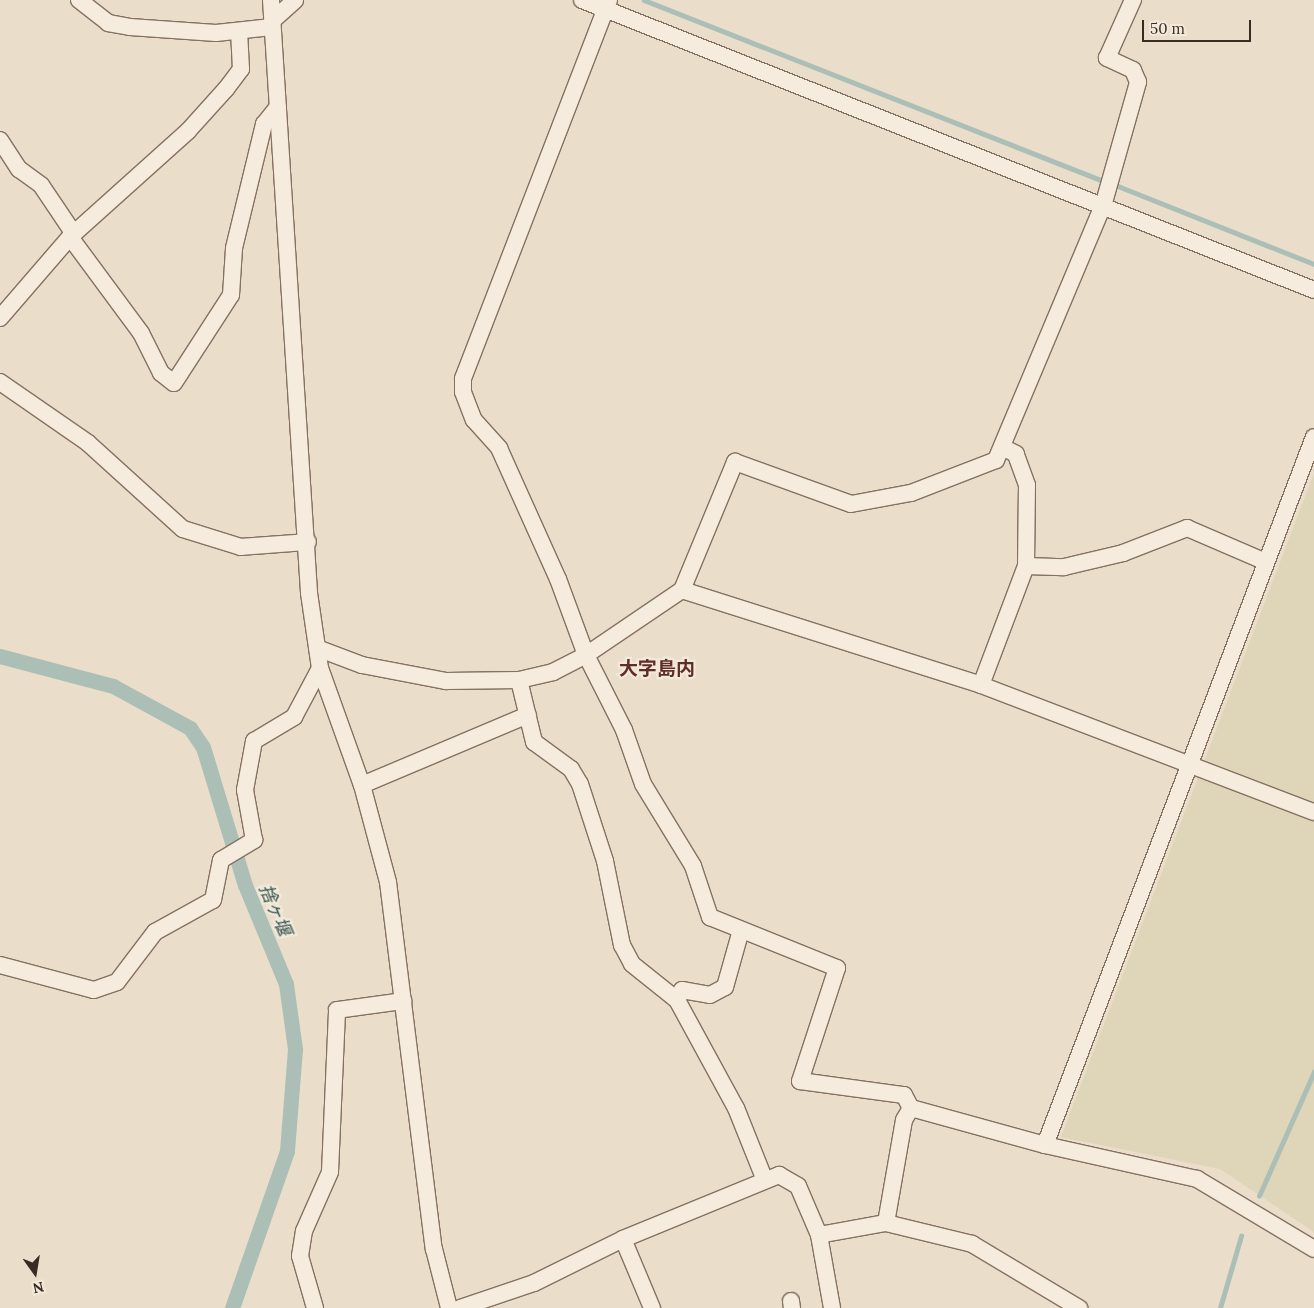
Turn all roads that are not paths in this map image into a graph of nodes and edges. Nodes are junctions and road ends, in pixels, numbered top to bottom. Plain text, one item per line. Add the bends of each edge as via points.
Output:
1 (79, 0) edge
2 (271, 0) edge
3 (295, 0) edge
4 (582, 0) edge
5 (1133, 0) edge
6 (607, 5) edge
7 (272, 24) junction
8 (239, 32) junction
9 (278, 107) junction
10 (0, 140) edge
11 (1103, 206) junction
12 (72, 236) junction
13 (1314, 290) edge
14 (0, 318) edge
15 (1, 380) edge
16 (1314, 437) edge
17 (1004, 448) junction
18 (308, 542) junction
19 (1266, 562) junction
20 (1026, 566) junction
21 (682, 590) junction
22 (317, 648) junction
23 (586, 655) junction
24 (320, 668) junction
25 (519, 680) junction
26 (981, 685) junction
27 (528, 715) junction
28 (1189, 765) junction
29 (362, 785) junction
30 (1314, 812) edge
31 (742, 930) junction
32 (0, 965) edge
33 (677, 1000) junction
34 (403, 1001) junction
35 (911, 1108) junction
36 (1045, 1145) junction
37 (764, 1178) junction
38 (886, 1223) junction
39 (819, 1234) junction
40 (623, 1239) junction
41 (1314, 1249) edge
42 (315, 1308) edge
43 (449, 1308) edge
44 (460, 1308) edge
45 (652, 1308) edge
46 (832, 1308) edge
47 (1079, 1308) edge

1 - 8 street via 108,23
2 - 7 street
3 - 7 street
4 - 6 street
5 - 11 street via 1107,58 1133,70 1138,82
6 - 11 street
6 - 23 street via 463,379 463,392 474,420 499,448 558,579
7 - 8 street
7 - 9 street
8 - 12 street via 241,69 226,90 188,131
9 - 12 street via 264,124 234,248 231,295 174,383 161,373 141,333
9 - 18 street
10 - 12 street via 19,169 41,185
11 - 13 street
11 - 17 street
12 - 14 street
15 - 18 street via 88,443 183,529 241,547
16 - 19 street
17 - 20 street via 1016,454 1027,485
17 - 21 street via 996,460 958,476 911,493 851,504 735,462
18 - 22 street via 309,593
19 - 20 street via 1187,528 1123,553 1056,569
19 - 28 street
20 - 26 street
21 - 23 street
21 - 26 street
22 - 24 street
22 - 25 street via 362,665 446,681
23 - 25 street via 552,672
23 - 31 street via 624,730 651,800 693,866 710,917
24 - 29 street
24 - 32 street via 294,717 254,740 245,790 254,840 221,860 213,900 155,932 116,982 94,990
25 - 27 street
26 - 28 street
27 - 29 street
27 - 33 street via 534,742 571,769 580,784 605,861 622,946 632,964
28 - 30 street
28 - 36 street
29 - 34 street via 388,882
31 - 33 street via 725,987 710,995 682,990
31 - 35 street via 837,968 800,1082 904,1095
33 - 37 street via 736,1108
34 - 42 street via 337,1010 330,1172 304,1231 300,1256
34 - 43 street via 434,1249
35 - 36 street
35 - 38 street via 904,1120
36 - 41 street via 1198,1178
37 - 39 street via 791,1178
37 - 40 street
38 - 39 street
38 - 47 street via 972,1244
39 - 46 street
40 - 44 street via 534,1283
40 - 45 street

